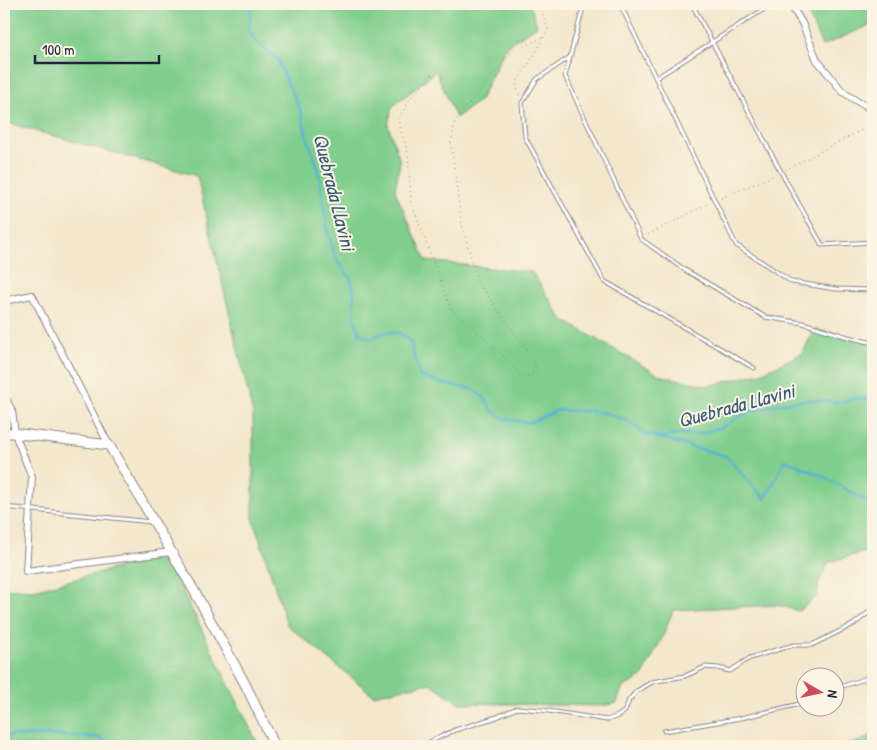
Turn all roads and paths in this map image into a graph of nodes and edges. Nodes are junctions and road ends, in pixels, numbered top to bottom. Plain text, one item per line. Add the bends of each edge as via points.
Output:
1 (542, 4) edge
2 (584, 4) edge
3 (620, 4) edge
4 (692, 4) edge
5 (772, 4) edge
6 (790, 4) edge
7 (544, 37) junction
8 (712, 42) junction
9 (570, 56) junction
10 (432, 74) dead end
11 (656, 78) junction
12 (522, 103) junction
13 (860, 103) junction
14 (873, 103) edge
15 (873, 115) edge
16 (873, 124) edge
17 (781, 172) junction
18 (714, 200) junction
19 (641, 239) junction
20 (873, 242) edge
21 (873, 290) edge
22 (4, 301) edge
23 (873, 343) edge
24 (754, 368) dead end
25 (4, 395) edge
26 (4, 432) edge
27 (14, 434) junction
28 (109, 445) junction
29 (4, 506) edge
30 (31, 510) junction
31 (154, 523) junction
32 (171, 552) junction
33 (873, 609) edge
34 (873, 676) edge
35 (844, 686) edge
36 (794, 705) edge
37 (664, 731) dead end
38 (275, 746) edge
39 (421, 746) edge

1 - 7 path via 548,30
2 - 9 lane
3 - 11 lane
4 - 8 lane
5 - 8 lane
6 - 13 street via 802,23 817,60 843,92
7 - 10 path via 512,52 455,121 451,144 461,220 477,281 535,364 537,371 523,378 451,309 411,202 408,153 398,120 412,96
7 - 12 path via 516,83
8 - 11 lane
8 - 17 lane
9 - 12 lane via 537,79
9 - 19 lane via 565,76
11 - 18 lane
12 - 24 lane via 525,137 604,281
13 - 14 lane
13 - 15 lane
16 - 17 path
17 - 18 path
17 - 20 lane via 822,246
18 - 19 path
18 - 21 lane via 736,245 792,282
19 - 23 lane via 685,270 765,317 803,323
22 - 28 street via 32,295
25 - 27 street via 12,411
26 - 27 street
27 - 28 street
27 - 30 street via 32,477
28 - 31 street
29 - 30 lane
30 - 31 lane
30 - 32 street via 26,571
31 - 32 street
32 - 38 street via 220,636
33 - 39 lane via 854,624 812,645 794,645 750,658 730,671 705,667 684,676 652,682 637,691 624,711 607,720 517,708
34 - 35 lane
36 - 37 lane

